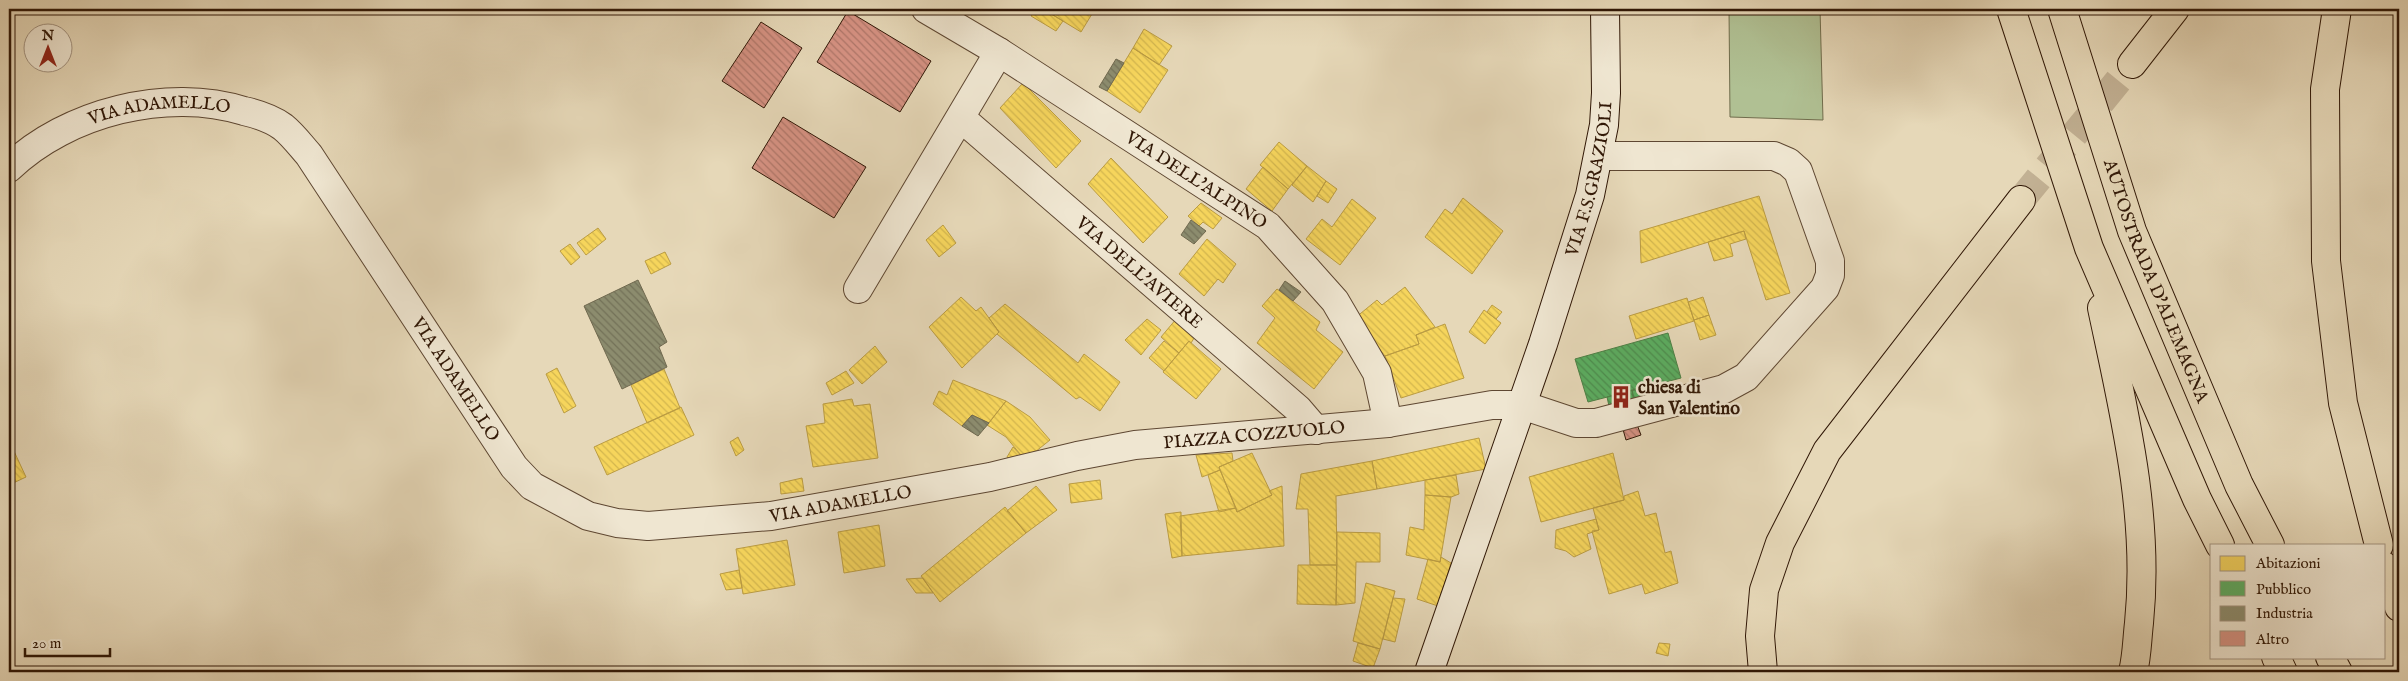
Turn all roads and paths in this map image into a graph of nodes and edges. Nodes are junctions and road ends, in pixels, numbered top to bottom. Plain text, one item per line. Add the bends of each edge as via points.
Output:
1 (926, 9) edge
2 (1605, 9) edge
3 (2011, 9) edge
4 (2062, 9) edge
5 (2175, 9) edge
6 (2337, 9) edge
7 (1000, 52) junction
8 (2132, 64) tunnel mouth
9 (960, 118) junction
10 (1599, 156) junction
11 (9, 168) edge
12 (2021, 200) tunnel mouth
13 (2089, 248) junction
14 (858, 289) dead end
15 (1522, 405) junction
16 (1388, 423) junction
17 (1316, 430) junction
18 (990, 477) joint
19 (2220, 544) edge
20 (2269, 544) edge
21 (2379, 544) edge
22 (2386, 572) edge
23 (2399, 608) edge
24 (2276, 658) edge
25 (2331, 658) edge
26 (1429, 672) edge
27 (1764, 672) edge
28 (2133, 672) edge
29 (2283, 672) edge
30 (2338, 672) edge

1 - 7 street, VIA DELL'ALPINO
2 - 10 street, VIA F.S.GRAZIOLI via 1606,93
3 - 13 highway
4 - 20 highway, AUTOSTRADA D'ALEMAGNA via 2132,231 2238,485
5 - 8 highway
6 - 21 highway via 2325,89 2326,261 2343,403
7 - 9 street
7 - 16 street, VIA DELL'ALPINO via 1268,226 1335,302 1377,373
9 - 14 street
9 - 17 street, VIA DELL'AVIERE via 1298,409
10 - 15 street, VIA F.S.GRAZIOLI via 1576,240
10 - 15 street, PIAZZA COZZUOLO via 1763,155 1781,158 1794,166 1802,178 1830,261 1830,276 1825,288 1746,377 1724,388 1596,423 1576,422
11 - 18 street, VIA ADAMELLO via 43,141 64,130 109,113 152,102 194,100 230,106 283,127 309,155 514,468 532,486 588,516 648,526 771,516
12 - 27 highway via 1828,451 1780,543 1764,590 1760,636
13 - 19 highway
13 - 28 highway via 2128,431 2140,510 2143,562
15 - 16 street, PIAZZA COZZUOLO via 1492,405
15 - 26 street
16 - 17 street, PIAZZA COZZUOLO
17 - 18 street, PIAZZA COZZUOLO via 1135,445
22 - 23 highway
24 - 29 highway
25 - 30 highway

